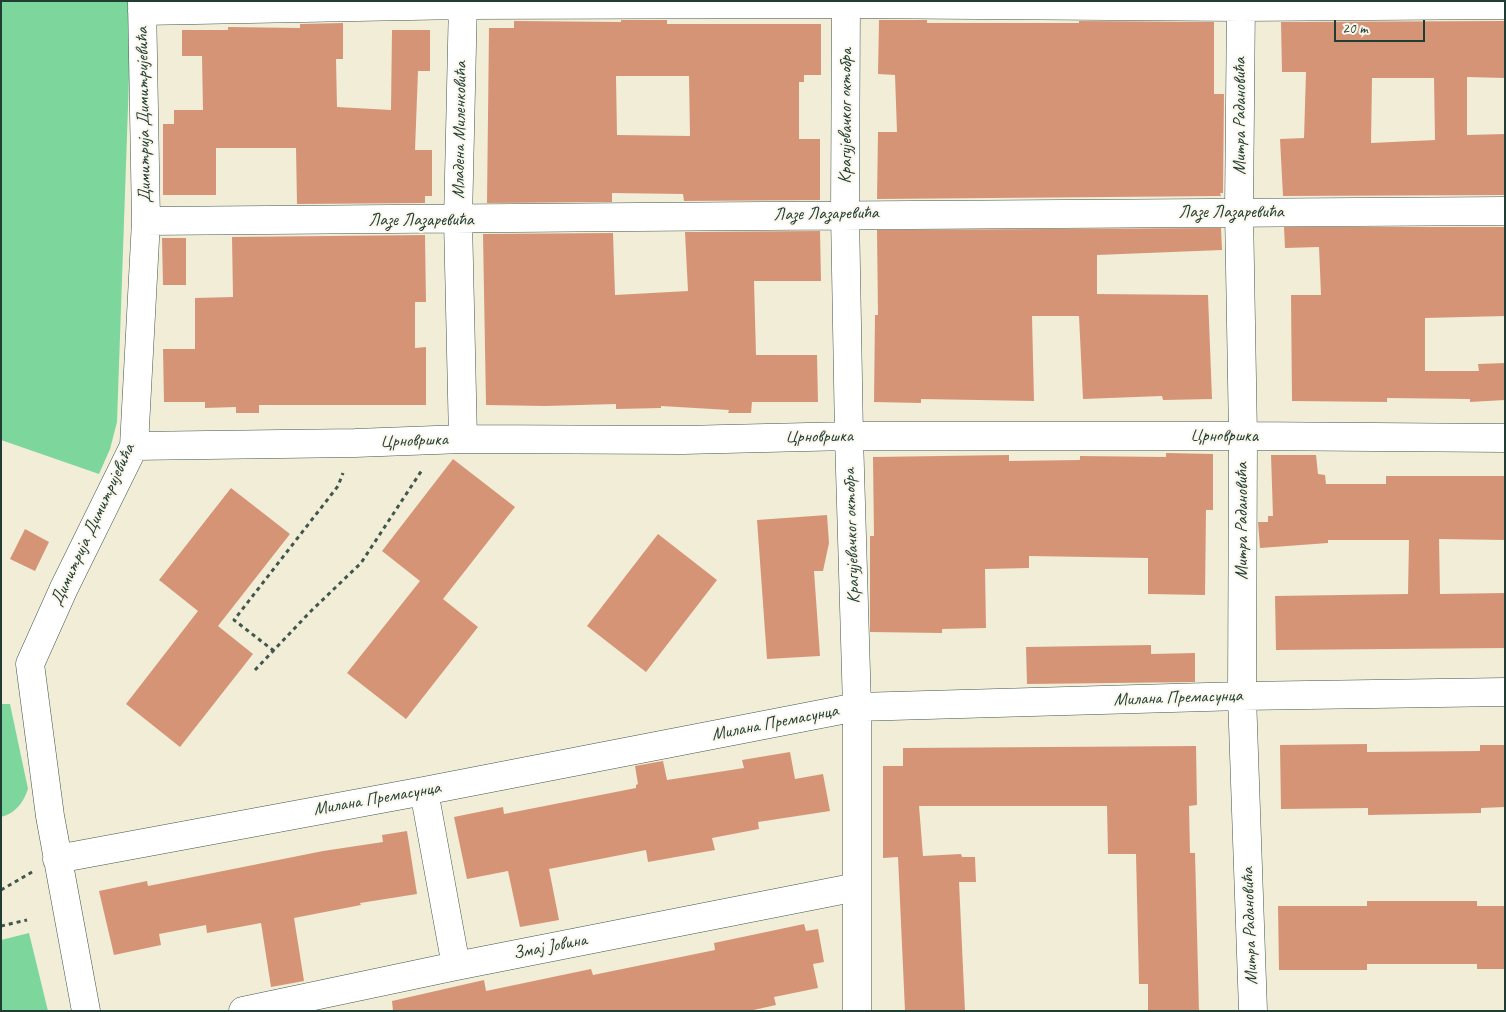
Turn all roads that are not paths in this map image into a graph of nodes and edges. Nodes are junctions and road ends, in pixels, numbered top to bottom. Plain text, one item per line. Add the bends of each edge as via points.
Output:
1 (463, 3) edge
2 (846, 3) edge
3 (1241, 4) edge
4 (1505, 5) edge
5 (142, 6) edge
6 (1239, 211) junction
7 (1505, 211) edge
8 (845, 214) junction
9 (458, 220) junction
10 (146, 221) junction
11 (849, 436) junction
12 (1242, 436) junction
13 (1505, 438) edge
14 (453, 440) junction
15 (134, 446) junction
16 (1505, 692) edge
17 (1242, 696) junction
18 (857, 707) junction
19 (424, 791) junction
20 (57, 859) junction
21 (857, 886) junction
22 (456, 966) junction
23 (86, 1011) edge
24 (243, 1011) edge
25 (857, 1011) edge
26 (1253, 1011) edge

1 - 2 street
1 - 5 street
1 - 9 street, Младена Миленковића
2 - 3 street
2 - 8 street, Крагујевачког октобра
3 - 4 street
3 - 6 street, Митра Радановића
5 - 10 street, Димитрија Димитријевића
6 - 7 street, Лазе Лазаревића
6 - 8 street, Лазе Лазаревића
6 - 12 street, Митра Радановића
8 - 9 street, Лазе Лазаревића
8 - 11 street, Крагујевачког октобра
9 - 10 street, Лазе Лазаревића
9 - 14 street, Младена Миленковића
10 - 15 street, Димитрија Димитријевића
11 - 12 street, Црновршка
11 - 14 street, Црновршка
11 - 18 street, Крагујевачког октобра
12 - 13 street, Црновршка
12 - 17 street, Митра Радановића
14 - 15 street, Црновршка
15 - 20 street, Димитрија Димитријевића via 30,664
16 - 17 street, Милана Премасунца
17 - 18 street, Милана Премасунца
17 - 26 street, Митра Радановића
18 - 19 street, Милана Премасунца
18 - 21 street, Крагујевачког октобра
19 - 20 street, Милана Премасунца
19 - 22 street
20 - 23 street, Димитрија Димитријевића
21 - 22 street, Змај Јовина
21 - 25 street, Крагујевачког октобра
22 - 24 street, Змај Јовина

